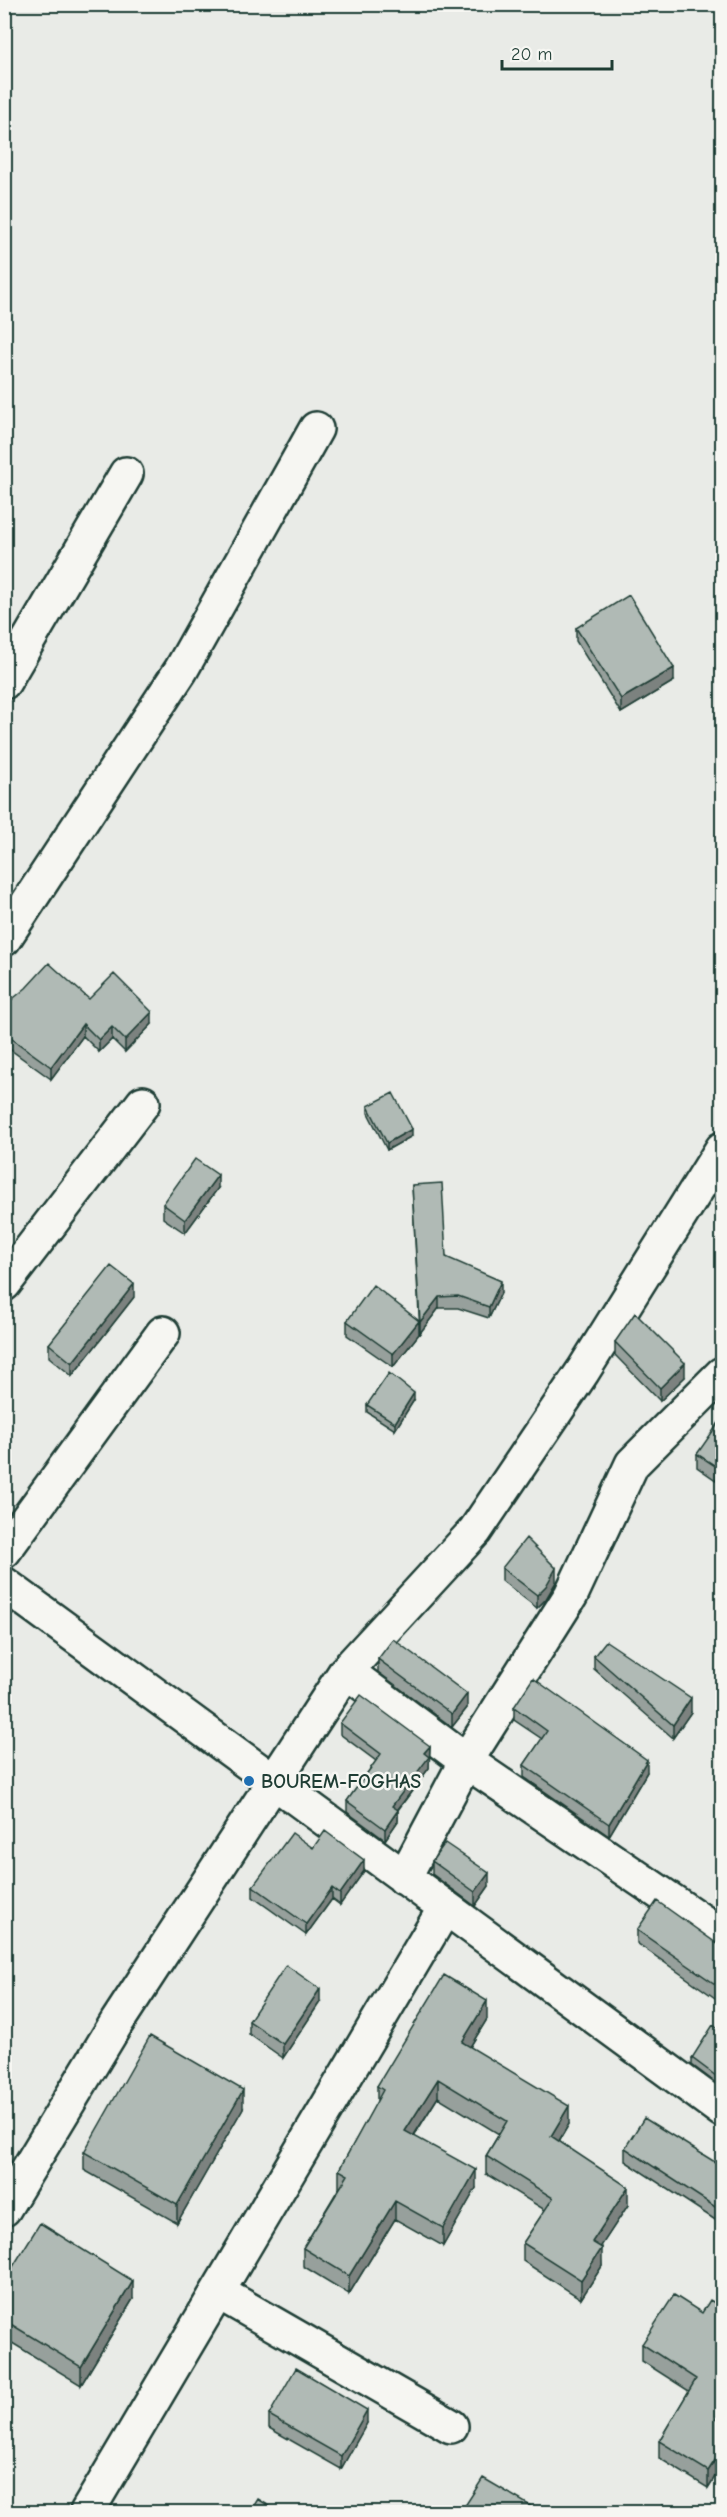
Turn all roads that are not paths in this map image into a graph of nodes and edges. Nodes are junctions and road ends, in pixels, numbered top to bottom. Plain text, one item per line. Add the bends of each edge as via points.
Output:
1 (316, 429) dead end
2 (126, 474) dead end
3 (4, 682) edge
4 (4, 939) edge
5 (143, 1103) dead end
6 (723, 1149) edge
7 (4, 1284) edge
8 (163, 1333) dead end
9 (723, 1374) edge
10 (4, 1551) edge
11 (4, 1584) edge
12 (346, 1671) junction
13 (466, 1761) junction
14 (274, 1781) junction
15 (404, 1878) junction
16 (445, 1908) junction
17 (723, 1935) edge
18 (723, 2110) edge
19 (4, 2209) edge
20 (218, 2292) junction
21 (451, 2426) dead end
22 (87, 2512) edge

1 - 4 street via 181,670
2 - 3 street
5 - 7 street
6 - 12 street via 583,1371 475,1530
8 - 10 street
9 - 13 street via 632,1464 570,1595
11 - 14 street
12 - 13 street
12 - 14 street
13 - 15 street
13 - 17 street
14 - 15 street
14 - 19 street via 117,2022
15 - 16 street
16 - 18 street
16 - 20 street
20 - 21 street
20 - 22 street

